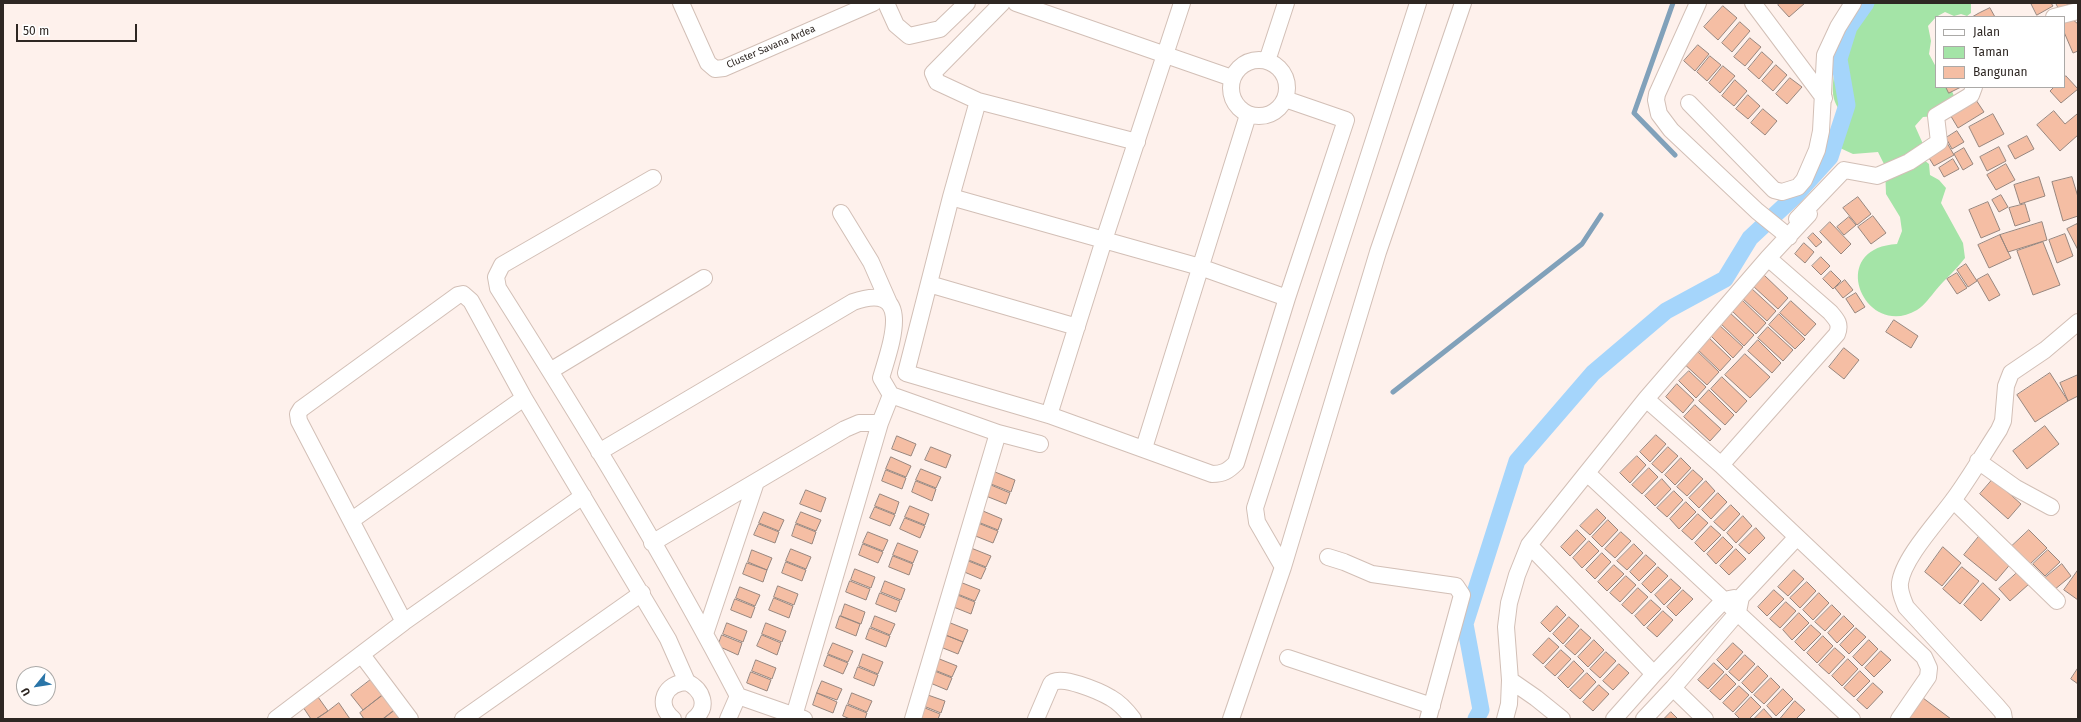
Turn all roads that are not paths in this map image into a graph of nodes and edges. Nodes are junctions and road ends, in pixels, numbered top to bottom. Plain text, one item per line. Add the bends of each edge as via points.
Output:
1 (681, 3) edge
2 (873, 3) edge
3 (886, 3) edge
4 (967, 3) edge
5 (1002, 3) edge
6 (1016, 3) edge
7 (1182, 3) edge
8 (1286, 3) edge
9 (1418, 3) edge
10 (1463, 3) edge
11 (1698, 3) edge
12 (1753, 3) edge
13 (1853, 3) edge
14 (2078, 11) edge
15 (2058, 16) edge
16 (1165, 56) junction
17 (1268, 61) junction
18 (1232, 78) junction
19 (1974, 88) edge
20 (1824, 98) junction
21 (1285, 99) junction
22 (978, 101) junction
23 (1689, 102) dead end
24 (1248, 114) junction
25 (1137, 142) junction
26 (653, 178) dead end
27 (951, 197) junction
28 (841, 213) dead end
29 (1809, 214) dead end
30 (1784, 234) junction
31 (1104, 240) junction
32 (1768, 258) junction
33 (1200, 267) junction
34 (704, 278) dead end
35 (930, 284) junction
36 (1286, 298) junction
37 (889, 303) junction
38 (2078, 322) edge
39 (1077, 327) junction
40 (550, 371) junction
41 (891, 395) junction
42 (524, 398) junction
43 (1646, 399) junction
44 (1049, 415) junction
45 (880, 423) junction
46 (998, 433) junction
47 (1040, 444) dead end
48 (1144, 448) junction
49 (599, 452) junction
50 (1978, 461) junction
51 (1721, 465) junction
52 (1588, 474) junction
53 (756, 482) junction
54 (583, 496) junction
55 (1953, 500) junction
56 (2052, 507) dead end
57 (352, 520) junction
58 (1797, 537) junction
59 (652, 543) junction
60 (1529, 545) junction
61 (1328, 557) dead end
62 (1283, 567) junction
63 (642, 593) junction
64 (1724, 600) junction
65 (2057, 601) dead end
66 (1740, 605) junction
67 (404, 622) junction
68 (705, 634) junction
69 (362, 655) junction
70 (1288, 658) dead end
71 (1654, 674) junction
72 (1510, 680) junction
73 (687, 682) junction
74 (1673, 688) junction
75 (738, 696) junction
76 (1430, 713) edge
77 (799, 717) edge
78 (276, 719) edge
79 (410, 719) edge
80 (464, 719) edge
81 (672, 719) edge
82 (694, 719) edge
83 (728, 719) edge
84 (913, 719) edge
85 (1036, 719) edge
86 (1133, 719) edge
87 (1231, 719) edge
88 (1505, 719) edge
89 (1562, 719) edge
90 (1614, 719) edge
91 (1644, 719) edge
92 (1705, 719) edge
93 (1852, 719) edge
94 (1899, 719) edge
95 (2004, 719) edge

1 - 2 street, Cluster Savana Ardea via 708,63 715,69 724,68
3 - 4 street via 896,25 909,36 940,29
5 - 22 street via 933,74 938,82
6 - 16 street
7 - 16 street
8 - 17 street
9 - 62 street via 1255,508 1257,522
10 - 62 street via 1378,252
11 - 30 street via 1657,94 1659,114 1671,130
12 - 20 street
13 - 20 street via 1825,55
14 - 15 street
16 - 18 street
16 - 25 street
17 - 18 street via 1253,60 1240,67
17 - 21 street via 1280,70 1287,84
18 - 24 street via 1231,93 1236,106
19 - 30 street via 1971,95 1936,116 1940,142 1909,162 1877,176 1844,170
20 - 23 street via 1817,150 1804,180 1798,187 1782,192 1774,190
21 - 24 street via 1275,111 1262,117
21 - 36 street via 1346,120
22 - 25 street
22 - 27 street
24 - 33 street
25 - 31 street
26 - 40 street via 502,265 496,277 498,288
27 - 31 street
27 - 35 street
28 - 37 street via 871,262
29 - 30 street
30 - 32 street
31 - 33 street
31 - 39 street
32 - 43 street
32 - 51 street via 1830,312 1838,320 1840,327 1837,334
33 - 36 street
33 - 48 street
34 - 40 street
35 - 39 street
35 - 44 street via 906,373
36 - 48 street via 1236,463 1221,474 1212,474
37 - 41 street via 895,317 895,329 881,378
37 - 49 street via 879,297 868,297 853,302
38 - 50 street via 2045,350 2011,373 2006,386 2003,421
39 - 44 street
40 - 49 street
41 - 45 street
41 - 46 street
42 - 54 street
42 - 57 street
42 - 57 street via 471,300 463,294 458,295 301,409 298,414 299,421
43 - 51 street
43 - 52 street
44 - 48 street
45 - 53 street via 859,423 845,429
45 - 77 street
46 - 47 street
46 - 84 street
49 - 59 street
50 - 55 street
50 - 56 street via 2016,488
51 - 58 street
52 - 60 street
52 - 64 street
53 - 59 street
53 - 68 street
54 - 63 street
54 - 67 street
55 - 65 street
55 - 95 street via 1931,526 1903,572 1901,593 1906,607 1997,706
57 - 67 street
58 - 66 street
58 - 94 street via 1924,657 1929,668 1928,677
59 - 68 street
60 - 71 street
60 - 72 street via 1517,575 1507,615 1506,647
61 - 76 street via 1372,574 1456,586 1460,590 1462,595
62 - 87 street
63 - 73 street via 668,639
63 - 80 street
64 - 66 street
64 - 71 street
66 - 74 street
66 - 93 street
67 - 69 street
68 - 75 street
69 - 78 street
69 - 79 street
70 - 76 street
71 - 90 street
72 - 88 street via 1509,704
72 - 89 street
73 - 81 street via 672,685 667,691 664,706
73 - 82 street via 700,691 703,698 703,706
74 - 91 street
74 - 92 street
75 - 77 street
75 - 83 street
85 - 86 street via 1051,684 1060,679 1112,698

